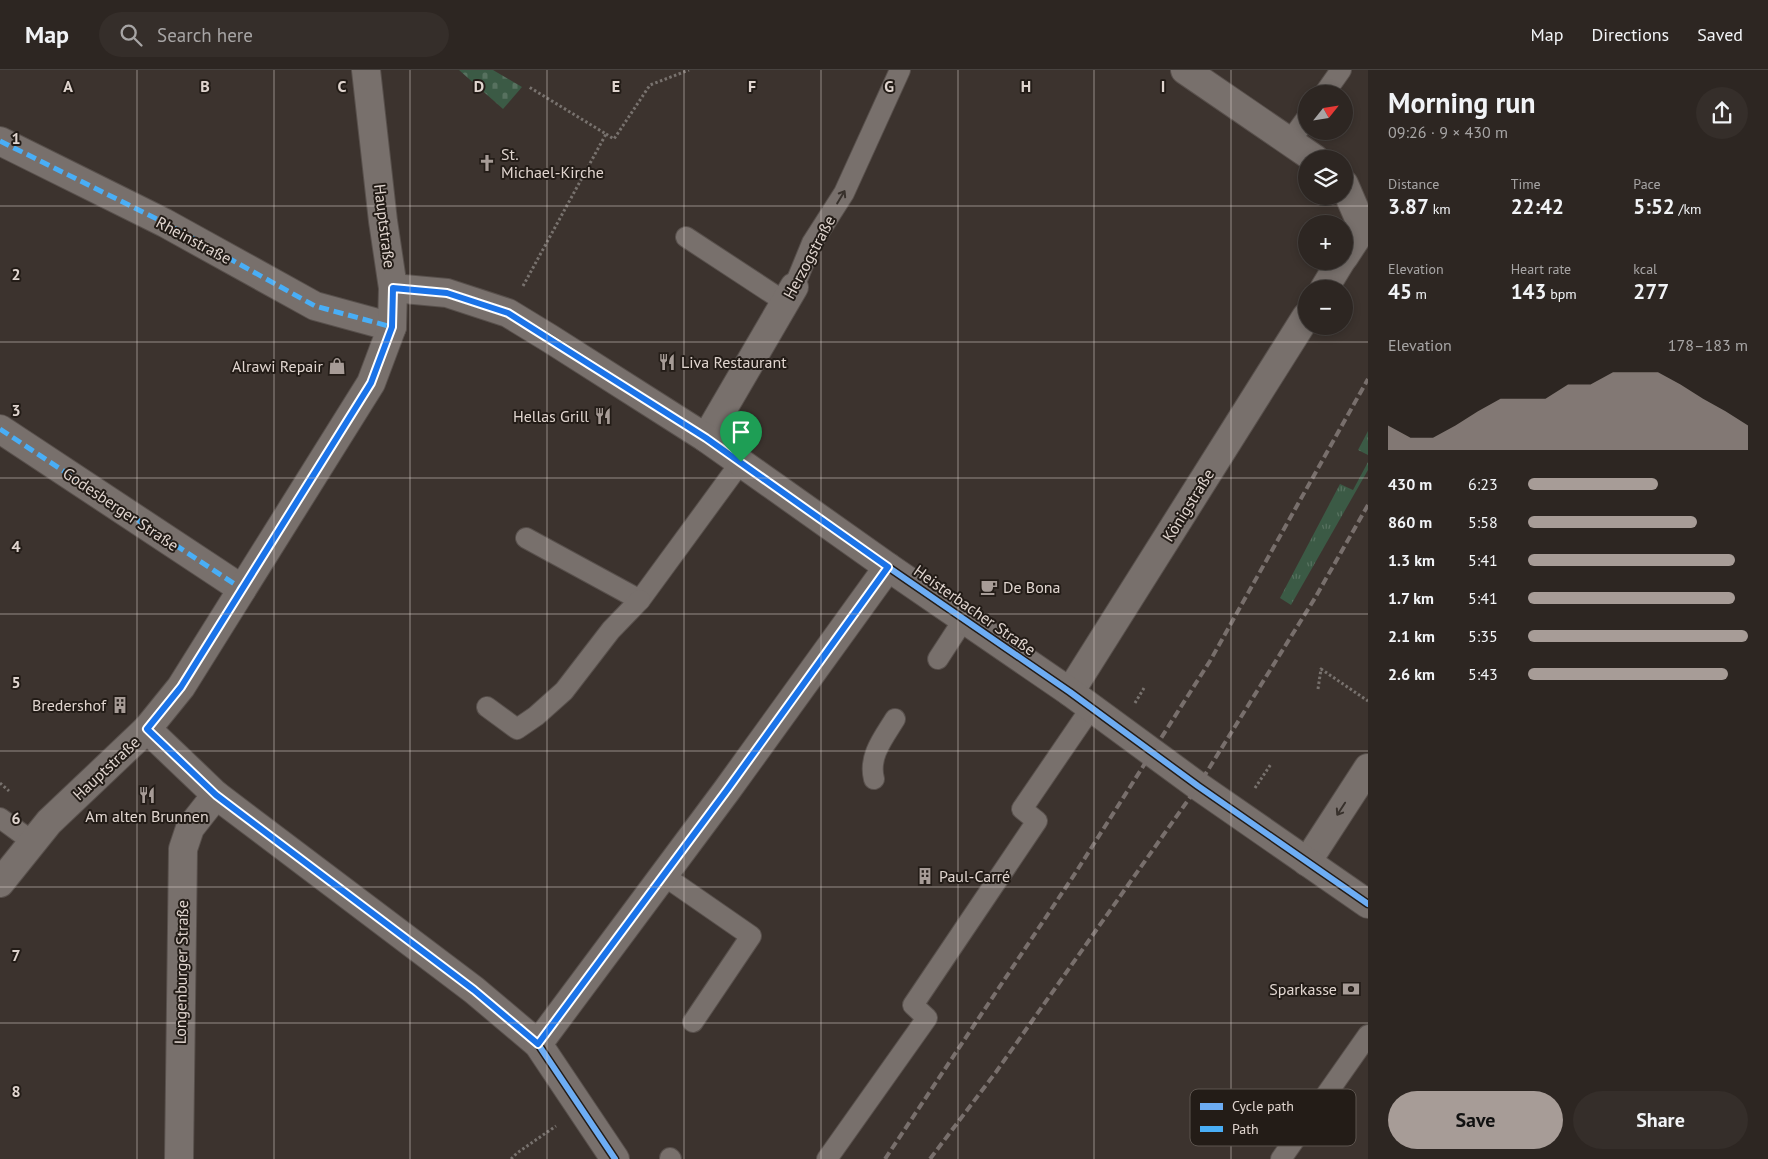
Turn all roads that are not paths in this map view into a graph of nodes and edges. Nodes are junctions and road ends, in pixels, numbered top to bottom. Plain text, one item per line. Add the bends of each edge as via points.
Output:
1 (366, 70) edge
2 (900, 70) edge
3 (1185, 70) edge
4 (1341, 70) edge
5 (1330, 85) edge
6 (1298, 130) edge
7 (0, 141) edge
8 (1290, 141) junction
9 (1302, 150) edge
10 (1353, 205) edge
11 (686, 237) dead end
12 (1353, 243) edge
13 (393, 288) junction
14 (790, 294) junction
15 (392, 327) junction
16 (1298, 331) edge
17 (0, 429) edge
18 (706, 438) junction
19 (741, 462) junction
20 (526, 538) dead end
21 (888, 567) junction
22 (242, 589) junction
23 (640, 600) junction
24 (964, 620) junction
25 (938, 659) dead end
26 (1081, 700) junction
27 (487, 708) dead end
28 (895, 719) dead end
29 (147, 729) junction
30 (1368, 768) edge
31 (874, 779) dead end
32 (216, 795) junction
33 (0, 818) edge
34 (33, 842) junction
35 (1307, 862) junction
36 (663, 875) junction
37 (0, 883) edge
38 (1368, 904) edge
39 (693, 1022) dead end
40 (1368, 1035) edge
41 (538, 1044) junction
42 (1330, 1089) edge
43 (1290, 1146) edge
44 (179, 1159) edge
45 (615, 1159) edge
46 (827, 1159) edge
47 (1281, 1159) edge

1 - 13 street, Hauptstraße
14 -> 2 lane, Herzogstraße via 812,243 844,193
3 - 8 street
4 - 5 lane
6 - 8 lane
7 - 15 street, Rheinstraße via 165,223 315,306
8 - 9 street
10 - 12 street via 1362,228
11 - 14 lane
13 - 15 street, Hauptstraße
13 - 18 street, Heisterbacher Straße via 447,293 508,313
14 - 18 street, Herzogstraße
15 - 22 street, Hauptstraße via 371,383
16 - 26 street, Königstraße
17 - 22 street, Godesberger Straße
18 - 19 street, Heisterbacher Straße
19 - 21 street, Heisterbacher Straße
19 - 23 lane
20 - 23 lane
21 - 24 street, Heisterbacher Straße
21 - 36 street
22 - 29 street, Hauptstraße via 181,687
23 - 27 lane via 611,630 564,691 536,716 517,729
24 - 25 lane
24 - 26 street, Heisterbacher Straße
26 - 35 street, Heisterbacher Straße
26 - 46 lane via 1022,809 1037,821 913,1005 927,1018
28 - 31 lane via 878,747 871,769
29 - 32 street
29 - 34 street, Hauptstraße via 49,822
30 -> 35 street
32 - 41 street via 474,990
32 - 44 street, Longenburger Straße via 190,828 183,849
33 - 34 lane
34 - 37 street, Hauptstraße
35 - 38 street, Heisterbacher Straße
36 - 39 lane via 751,936
36 - 41 street
40 - 42 lane
41 - 45 street
43 - 47 lane

